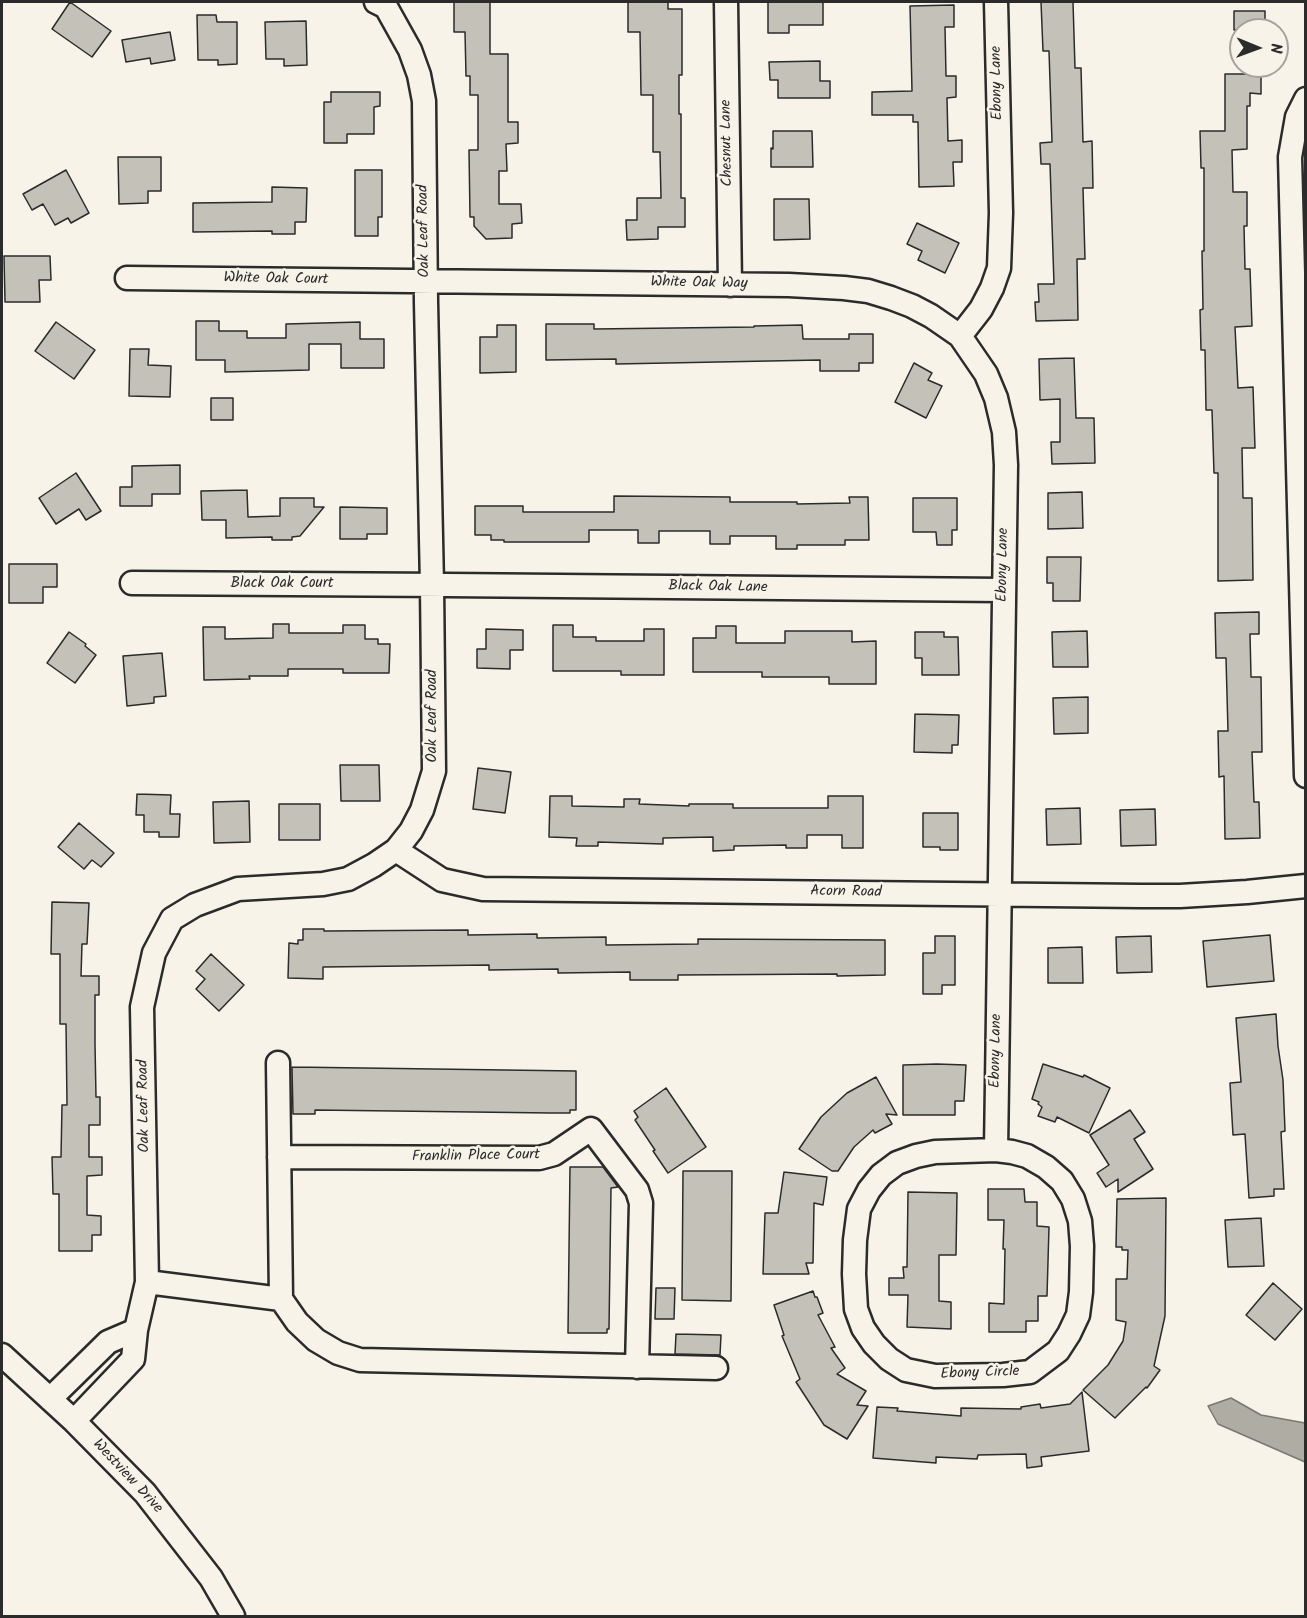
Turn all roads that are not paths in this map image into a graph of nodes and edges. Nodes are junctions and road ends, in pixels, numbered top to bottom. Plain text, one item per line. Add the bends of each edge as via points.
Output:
1 (726, 2) edge
2 (996, 2) edge
3 (384, 3) edge
4 (1305, 99) edge
5 (127, 278) dead end
6 (426, 282) junction
7 (730, 285) junction
8 (960, 336) junction
9 (132, 583) dead end
10 (432, 585) junction
11 (1004, 590) junction
12 (1305, 776) edge
13 (396, 850) junction
14 (1305, 886) edge
15 (1000, 896) junction
16 (278, 1063) dead end
17 (996, 1150) junction
18 (279, 1157) junction
19 (147, 1282) junction
20 (281, 1299) junction
21 (136, 1330) junction
22 (2, 1355) edge
23 (637, 1366) junction
24 (716, 1368) dead end
25 (50, 1399) junction
26 (74, 1421) junction
27 (233, 1617) edge

1 - 7 street, Chesnut Lane
2 - 8 street, Ebony Lane via 999,268 981,309
3 - 6 street, Oak Leaf Road via 410,50 424,101
4 - 12 street via 1297,117 1290,157
5 - 6 street, White Oak Court
6 - 7 street, White Oak Way
6 - 10 street, Oak Leaf Road
7 - 8 street, White Oak Way via 868,291 912,306
8 - 11 street, Ebony Lane via 986,374 1004,432
9 - 10 street, Black Oak Court
10 - 11 street, Black Oak Lane
10 - 13 street, Oak Leaf Road via 434,771 422,810
11 - 15 street, Ebony Lane
13 - 15 street, Acorn Road via 442,880 483,889
13 - 19 street, Oak Leaf Road via 348,879 238,889 195,905 172,919 154,953 142,1007
14 - 15 street, Acorn Road via 1180,896
15 - 17 street, Ebony Lane
16 - 18 street
17 - 17 street, Ebony Circle via 935,1152 897,1163 881,1175 859,1209 855,1240 856,1309 874,1344 906,1370 935,1376 1030,1372 1058,1351 1078,1315 1082,1246 1080,1221 1072,1199 1062,1181 1046,1167 1027,1156
18 - 20 street
18 - 23 street, Franklin Place Court via 539,1158 554,1154 591,1129 637,1190 641,1203
19 - 20 street
19 - 21 street, Oak Leaf Road
20 - 23 street via 316,1340 360,1360
21 - 25 street via 108,1342
21 - 26 street, Oak Leaf Road via 133,1359
22 - 25 street, Westview Drive
23 - 24 street
25 - 26 street, Westview Drive
26 - 27 street, Westview Drive via 151,1501 212,1578

